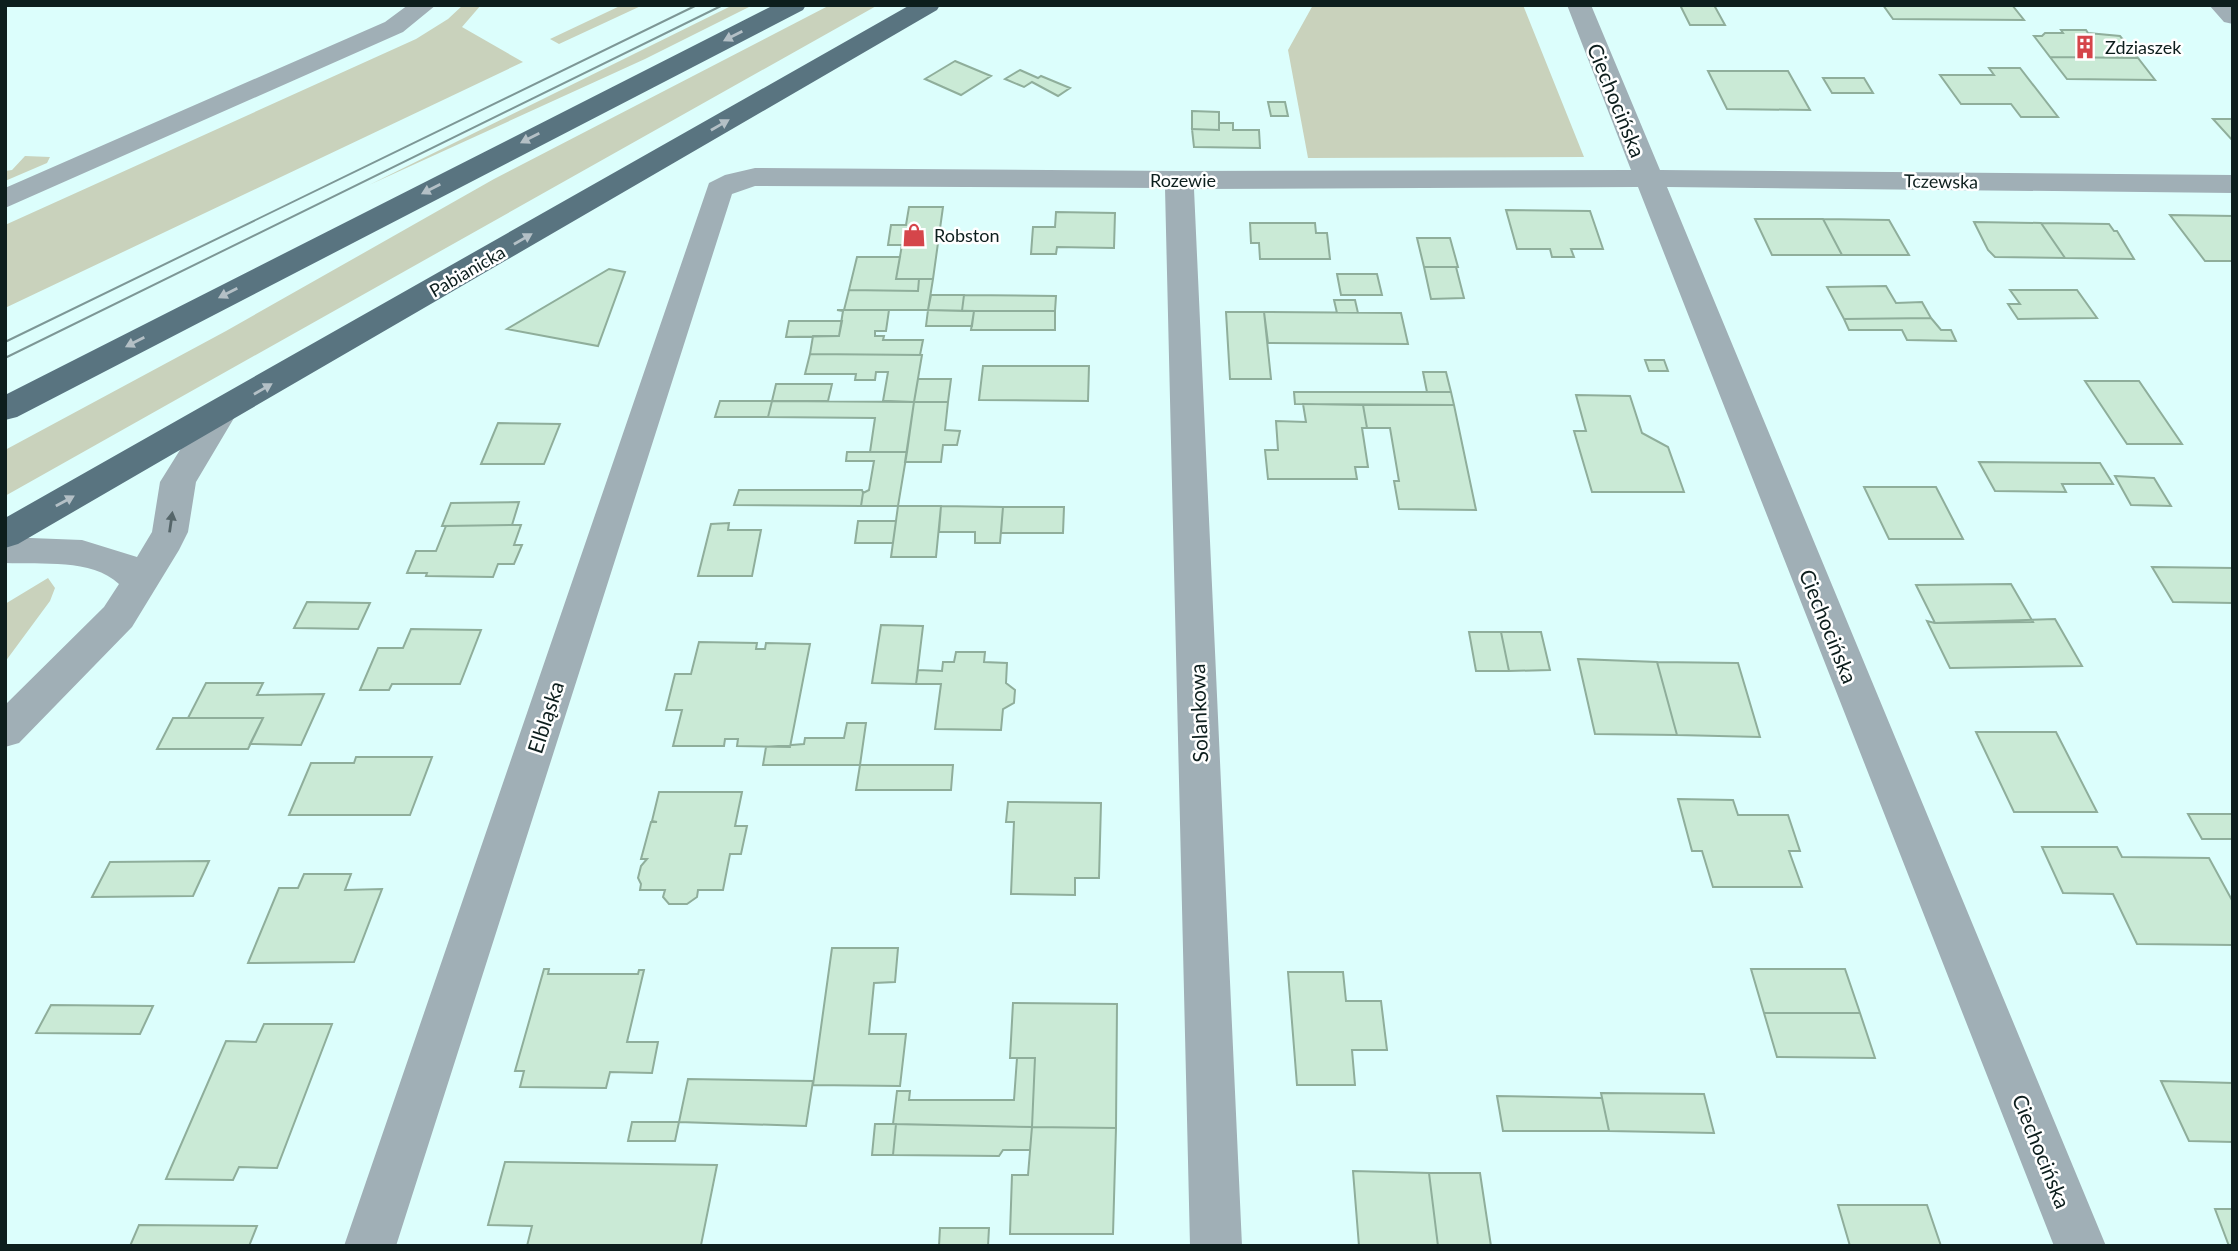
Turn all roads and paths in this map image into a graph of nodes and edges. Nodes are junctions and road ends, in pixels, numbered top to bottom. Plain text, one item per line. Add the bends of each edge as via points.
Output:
1 (424, 5) edge
2 (794, 5) edge
3 (928, 5) edge
4 (1579, 5) edge
5 (2221, 5) edge
6 (2233, 17) edge
7 (1649, 178) junction
8 (1179, 180) junction
9 (2233, 184) edge
10 (719, 189) joint
11 (5, 199) edge
12 (5, 409) edge
13 (220, 413) junction
14 (5, 535) edge
15 (5, 550) edge
16 (140, 581) junction
17 (5, 731) edge
18 (370, 1246) edge
19 (1216, 1246) edge
20 (2080, 1246) edge

1 - 11 street via 394,27
2 -> 12 main road
13 -> 3 main road, Pabianicka
4 - 7 street, Ciechocińska
5 - 6 street
7 - 8 street, Rozewie
7 - 9 street, Tczewska
7 - 20 street, Ciechocińska
8 - 10 street, Rozewie via 755,177
8 - 19 street, Solankowa
10 - 18 street, Elbląska
14 -> 13 main road, Pabianicka
16 -> 13 street via 170,532 178,482
15 - 16 street via 82,554 121,564
16 - 17 street via 118,617

